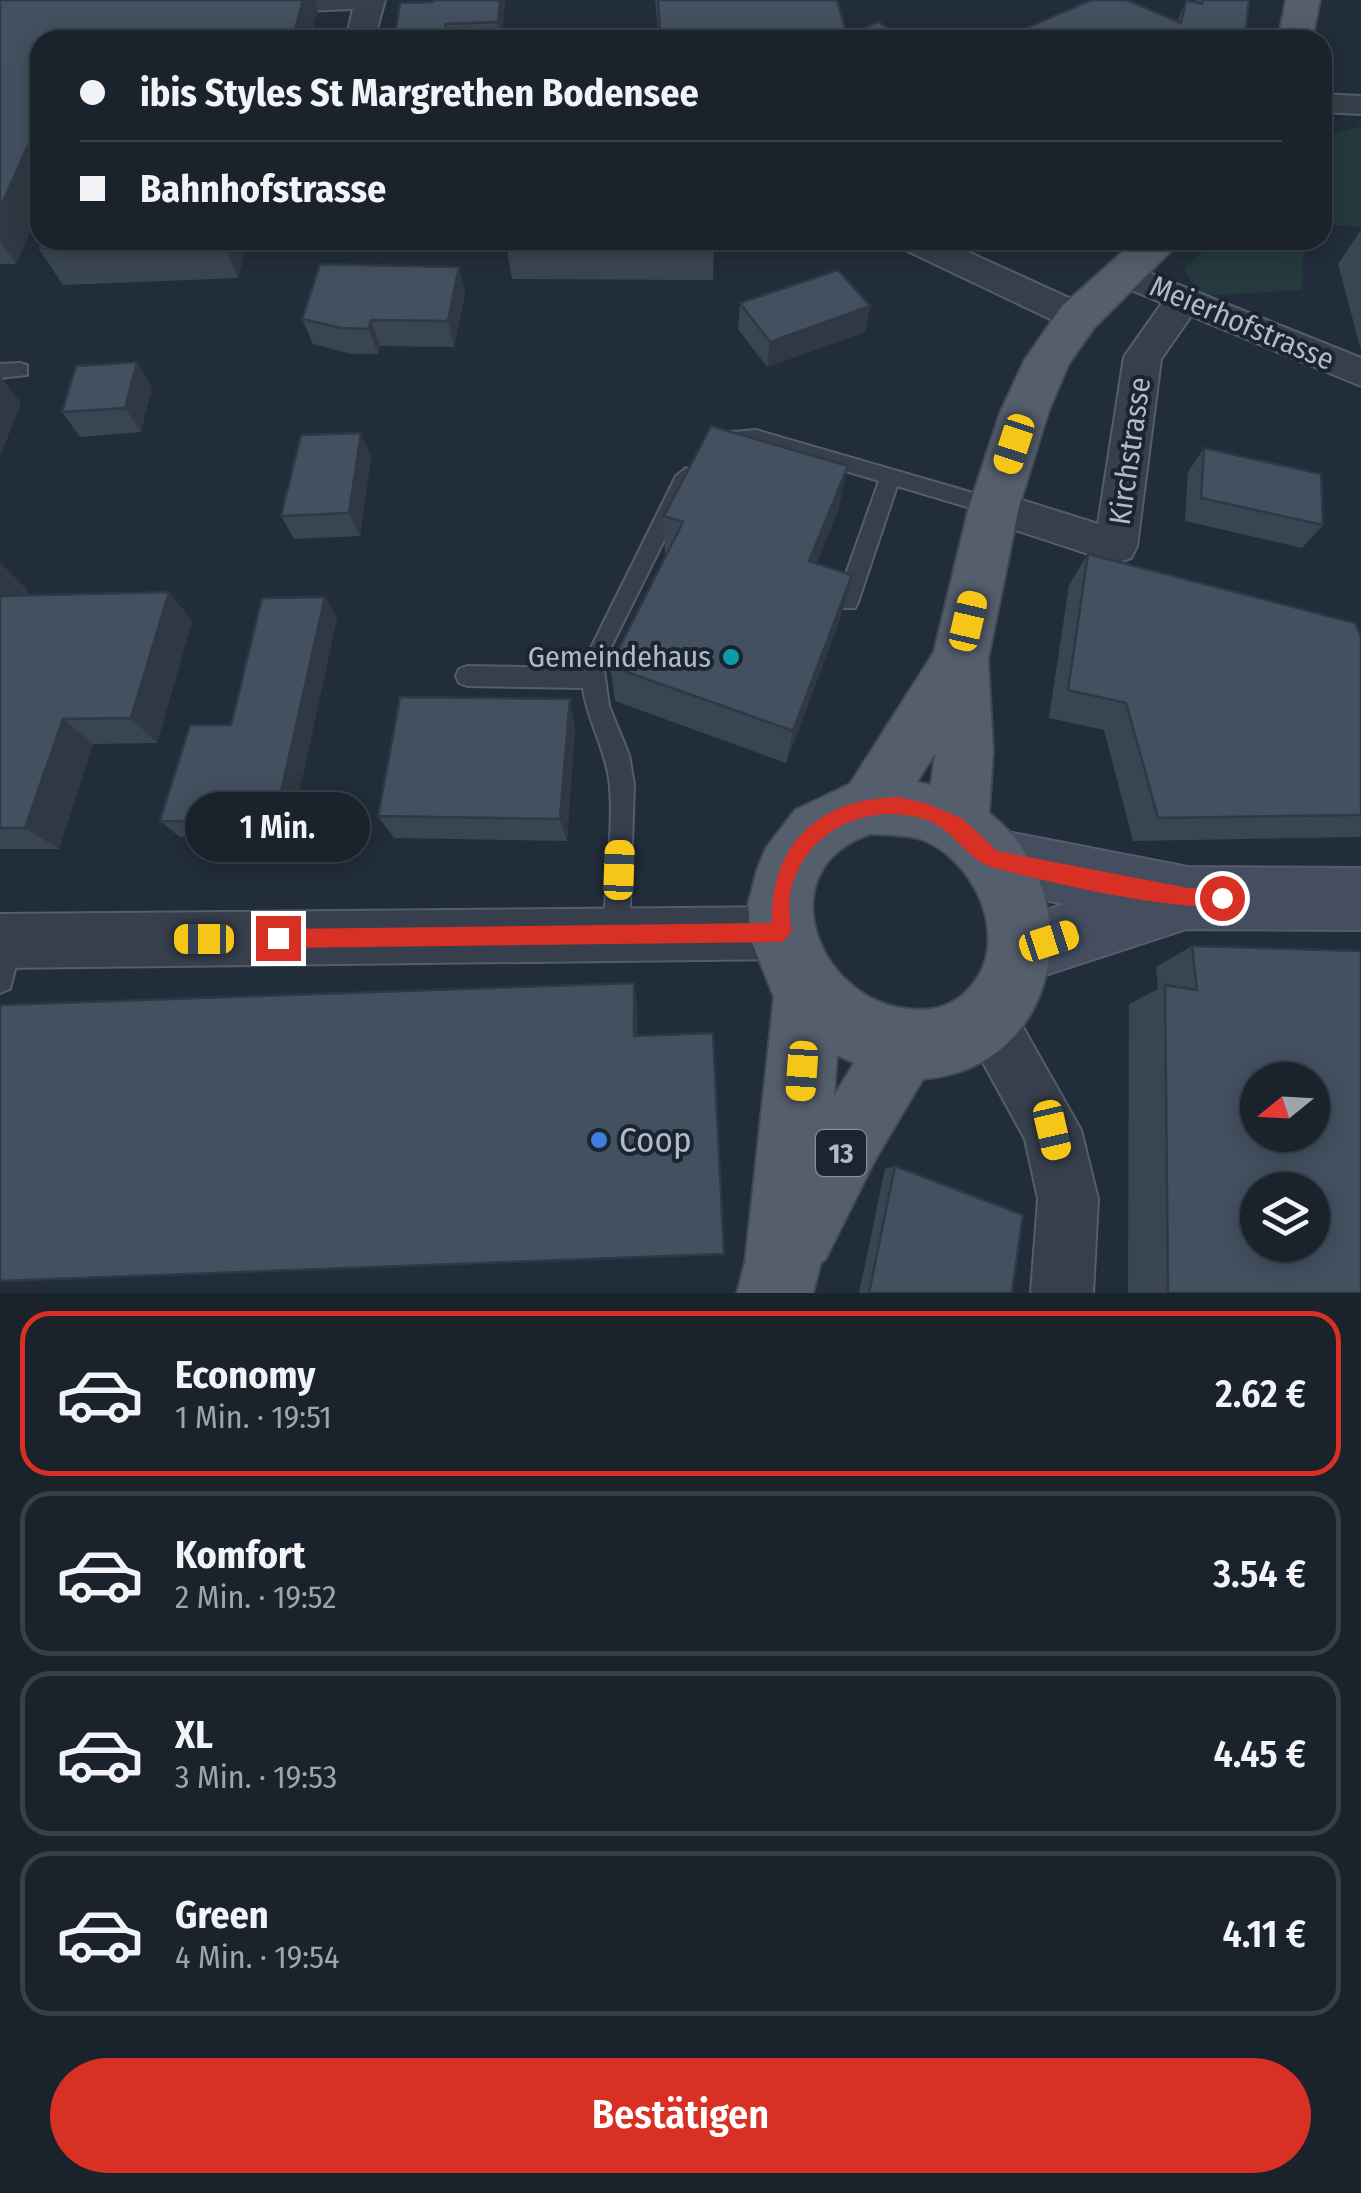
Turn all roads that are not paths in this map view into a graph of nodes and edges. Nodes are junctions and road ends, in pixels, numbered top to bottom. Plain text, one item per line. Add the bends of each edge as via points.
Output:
1 (370, 0) edge
2 (1303, 0) edge
3 (230, 6) edge
4 (362, 30) edge
5 (1297, 30) edge
6 (1332, 104) edge
7 (1361, 105) edge
8 (934, 250) edge
9 (1150, 250) edge
10 (1122, 272) junction
11 (1183, 300) junction
12 (1078, 317) junction
13 (1361, 373) edge
14 (890, 477) junction
15 (994, 507) junction
16 (847, 602) edge
17 (960, 659) junction
18 (466, 676) dead end
19 (591, 678) junction
20 (870, 806) junction
21 (974, 842) junction
22 (1188, 898) junction
23 (1361, 899) edge
24 (616, 935) junction
25 (1021, 950) junction
26 (3, 954) edge
27 (795, 962) junction
28 (988, 1019) junction
29 (904, 1046) junction
30 (779, 1278) edge
31 (1062, 1293) edge

1 - 3 street
1 - 4 street
2 - 5 main road
6 - 7 street
8 - 12 street
9 - 10 main road
10 - 11 street, Meierhofstrasse
10 - 12 main road
11 - 13 street, Meierhofstrasse
11 - 15 street, Kirchstrasse via 1143,357 1116,546
12 - 15 main road via 1047,361 1024,413
14 - 15 lane
14 - 16 lane
14 - 19 lane via 756,437 713,442 699,452 666,511 592,662
15 - 17 main road
17 - 20 main road
17 - 21 main road
18 - 19 lane
19 - 24 lane via 622,784
20 - 21 main road via 928,812
20 - 27 main road via 838,816 811,835 791,862 780,896
21 - 22 street
21 - 25 main road via 1010,887
22 - 23 street
22 - 25 street
24 - 26 street
24 - 27 street
25 - 28 main road via 1012,988
27 - 29 main road via 850,1030
27 - 30 main road, 13
28 - 29 main road via 964,1036
28 - 31 street via 1052,1130 1068,1200
29 - 30 main road, 13

